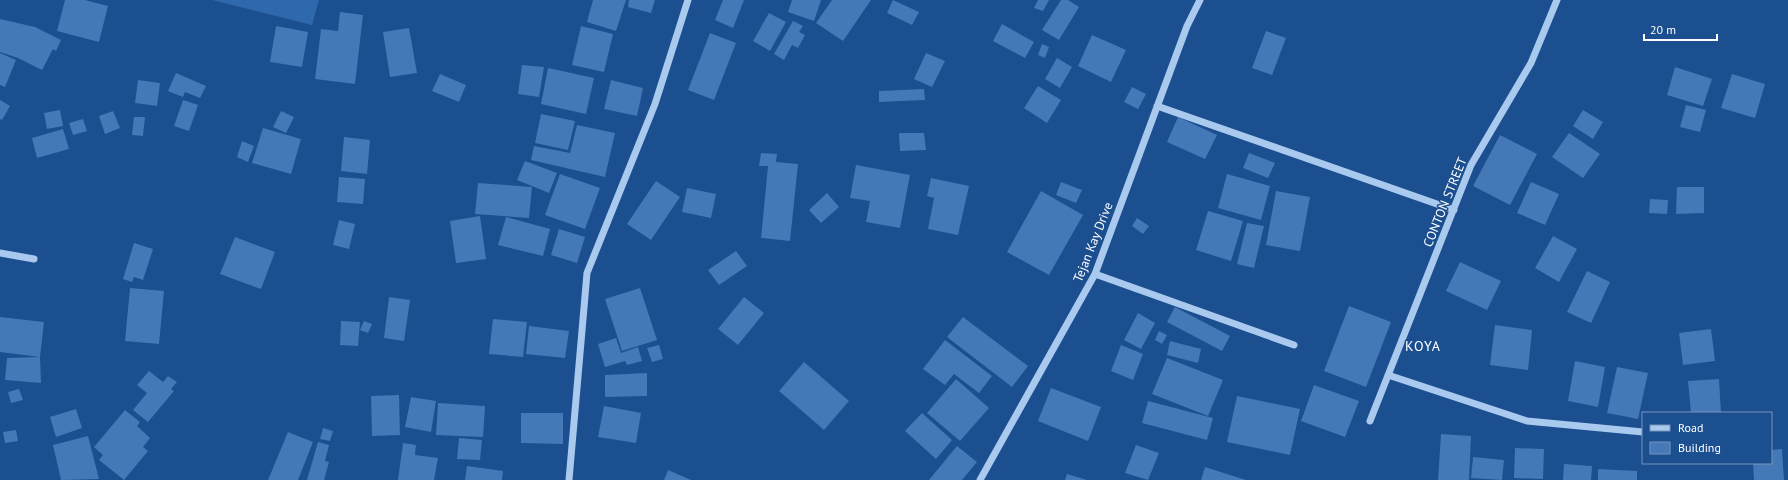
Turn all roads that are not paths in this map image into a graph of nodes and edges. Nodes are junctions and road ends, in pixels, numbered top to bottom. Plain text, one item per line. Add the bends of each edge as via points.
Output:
1 (688, 0) edge
2 (1200, 0) edge
3 (1557, 0) edge
4 (1157, 106) junction
5 (1454, 210) junction
6 (0, 253) edge
7 (34, 260) dead end
8 (1095, 274) junction
9 (1294, 345) dead end
10 (1388, 376) junction
11 (1370, 421) dead end
12 (1642, 432) edge
13 (569, 480) edge
14 (980, 480) edge

1 - 13 street via 655,104 588,273
2 - 4 street, Tejan Kay Drive via 1187,26
3 - 5 street, CONTON STREET via 1531,63 1471,165
4 - 5 street
4 - 8 street, Tejan Kay Drive
5 - 10 street, CONTON STREET
6 - 7 street
8 - 9 street
8 - 14 street, Tejan Kay Drive
10 - 11 street, CONTON STREET
10 - 12 street via 1527,421

